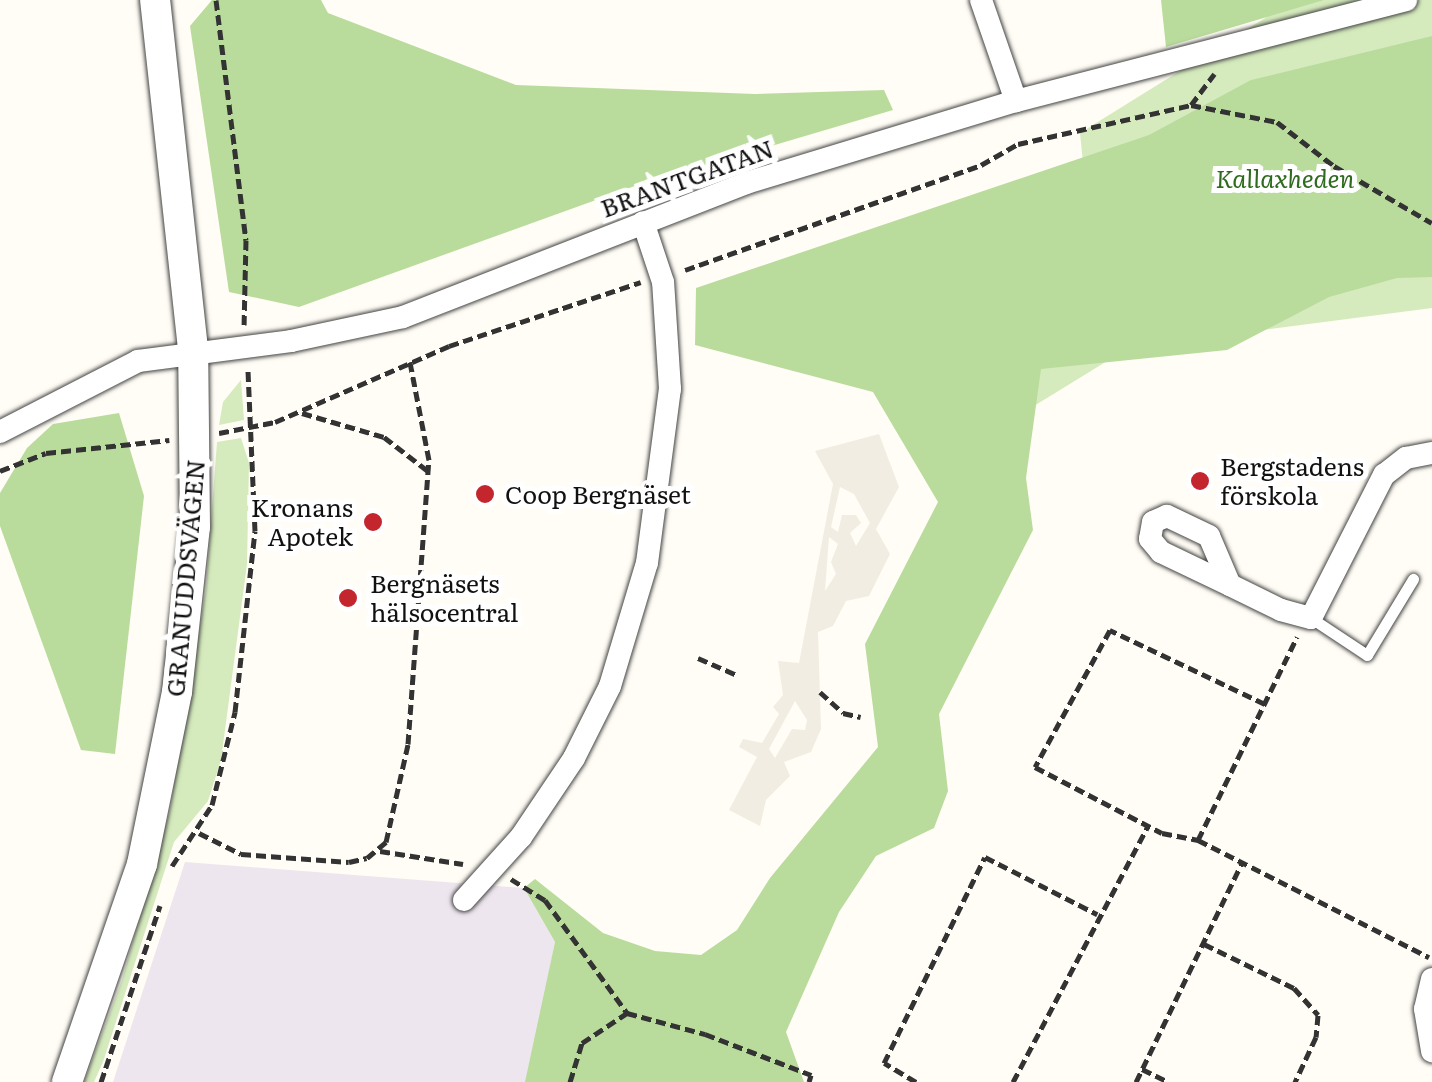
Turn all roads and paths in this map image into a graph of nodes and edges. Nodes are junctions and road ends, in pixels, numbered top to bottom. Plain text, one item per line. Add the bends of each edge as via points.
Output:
1 (155, 0) edge
2 (981, 0) edge
3 (1406, 0) edge
4 (1016, 102) junction
5 (643, 222) junction
6 (1432, 222) edge
7 (662, 277) junction
8 (192, 349) junction
9 (410, 362) junction
10 (299, 412) junction
11 (0, 432) edge
12 (197, 436) junction
13 (1432, 452) edge
14 (428, 471) junction
15 (0, 472) edge
16 (1413, 579) dead end
17 (1230, 585) dead end
18 (1311, 618) junction
19 (698, 658) dead end
20 (737, 675) dead end
21 (820, 692) dead end
22 (1264, 704) junction
23 (862, 717) dead end
24 (1148, 826) junction
25 (200, 833) dead end
26 (1198, 840) junction
27 (379, 851) junction
28 (1242, 863) junction
29 (494, 868) junction
30 (464, 900) dead end
31 (1098, 914) junction
32 (1204, 944) junction
33 (1432, 958) edge
34 (1432, 979) edge
35 (627, 1013) junction
36 (1432, 1051) edge
37 (1142, 1069) junction
38 (67, 1082) edge
39 (570, 1082) edge
40 (809, 1082) edge
41 (916, 1082) edge
42 (1013, 1082) edge
43 (1136, 1082) edge
44 (1168, 1082) edge
45 (1295, 1082) edge

1 - 8 street, GRANUDDSVÄGEN
2 - 4 street
3 - 4 street, BRANTGATAN
4 - 5 street, BRANTGATAN
5 - 7 street
5 - 8 street, BRANTGATAN via 403,317 292,342
6 - 7 path via 1334,166 1277,122 1191,106 1018,144 981,165
7 - 9 path
7 - 29 street via 670,389 647,562 610,686 574,758
8 - 11 street, BRANTGATAN via 104,374
8 - 12 street, GRANUDDSVÄGEN
9 - 10 path
9 - 14 path
10 - 12 path
10 - 14 path via 384,437
12 - 15 path via 46,453
12 - 38 street, GRANUDDSVÄGEN via 196,526 178,692 142,864
13 - 18 street via 1406,458 1384,475
14 - 27 path via 408,744
16 - 18 lane via 1367,655
17 - 18 street
18 - 22 path
19 - 20 path
21 - 23 path via 843,713
22 - 24 path via 1106,631 1034,767
22 - 26 path
24 - 26 path
24 - 31 path
25 - 27 path via 241,854 349,862
26 - 28 path
27 - 29 path
28 - 32 path
28 - 33 path
29 - 30 street
29 - 35 path via 546,900
31 - 41 path via 984,858 884,1063
31 - 42 path
32 - 37 path
32 - 45 path via 1294,988 1318,1015 1316,1037
34 - 36 street via 1425,1009
35 - 39 path via 582,1044
35 - 40 path via 706,1034 811,1075
37 - 43 path
37 - 44 path

